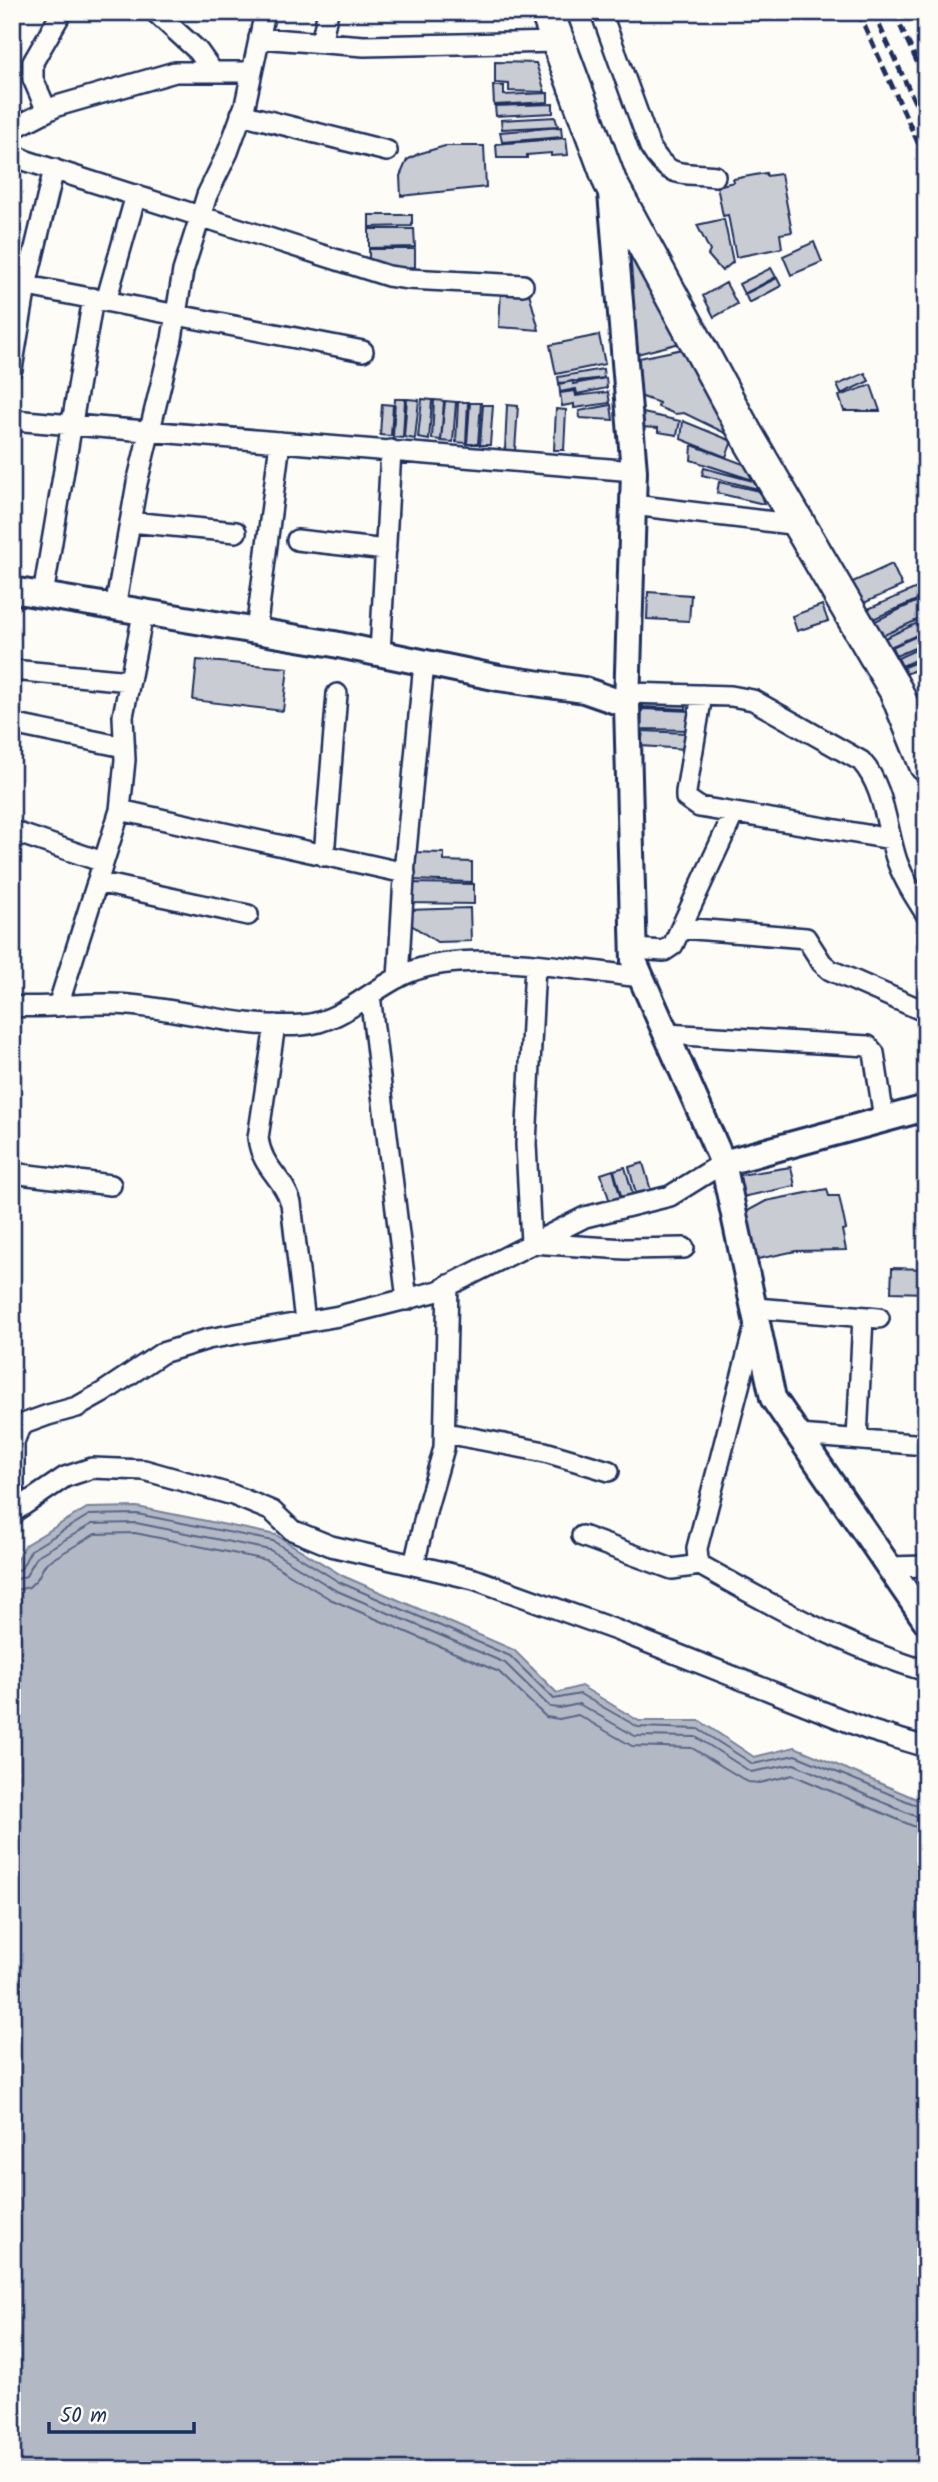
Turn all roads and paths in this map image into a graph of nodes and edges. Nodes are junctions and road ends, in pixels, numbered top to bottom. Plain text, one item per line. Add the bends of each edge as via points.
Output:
1 (62, 12) edge
2 (155, 12) edge
3 (328, 12) edge
4 (547, 12) edge
5 (601, 12) edge
6 (262, 13) edge
7 (259, 38) junction
8 (559, 42) junction
9 (321, 43) junction
10 (214, 72) junction
11 (252, 72) junction
12 (47, 111) junction
13 (241, 114) junction
14 (12, 129) edge
15 (387, 152) dead end
16 (12, 153) edge
17 (54, 169) junction
18 (715, 176) dead end
19 (610, 182) junction
20 (136, 195) junction
21 (202, 216) junction
22 (19, 284) edge
23 (523, 285) dead end
24 (99, 300) junction
25 (177, 315) junction
26 (363, 351) dead end
27 (12, 369) edge
28 (12, 420) edge
29 (70, 426) junction
30 (149, 432) junction
31 (280, 442) junction
32 (391, 450) junction
33 (634, 471) junction
34 (634, 505) junction
35 (130, 522) junction
36 (799, 525) junction
37 (236, 532) dead end
38 (297, 540) dead end
39 (386, 550) junction
40 (12, 590) edge
41 (43, 595) junction
42 (115, 608) junction
43 (143, 614) junction
44 (256, 631) junction
45 (380, 653) junction
46 (424, 663) junction
47 (12, 670) edge
48 (130, 681) junction
49 (337, 694) dead end
50 (702, 695) junction
51 (628, 699) junction
52 (12, 724) edge
53 (124, 747) junction
54 (926, 765) edge
55 (120, 810) junction
56 (734, 813) junction
57 (12, 831) edge
58 (891, 839) junction
59 (324, 856) junction
60 (103, 862) junction
61 (405, 873) junction
62 (97, 882) junction
63 (926, 914) edge
64 (248, 915) dead end
65 (681, 928) junction
66 (634, 949) junction
67 (535, 965) junction
68 (641, 977) junction
69 (398, 978) junction
70 (370, 995) junction
71 (12, 1006) edge
72 (58, 1006) junction
73 (926, 1012) edge
74 (275, 1025) junction
75 (666, 1034) junction
76 (926, 1108) edge
77 (884, 1119) junction
78 (723, 1163) junction
79 (12, 1173) edge
80 (111, 1185) dead end
81 (531, 1243) junction
82 (684, 1248) dead end
83 (448, 1285) junction
84 (407, 1300) junction
85 (756, 1312) junction
86 (305, 1322) junction
87 (16, 1428) edge
88 (446, 1433) junction
89 (799, 1435) junction
90 (857, 1439) junction
91 (926, 1445) edge
92 (609, 1471) dead end
93 (13, 1513) edge
94 (582, 1536) dead end
95 (414, 1565) junction
96 (701, 1565) junction
97 (926, 1566) edge
98 (889, 1567) junction
99 (926, 1622) edge
100 (926, 1671) edge
101 (926, 1747) edge

1 - 12 street via 33,62 33,79
2 - 10 street
3 - 9 street
4 - 8 main road
5 - 18 street via 659,161 675,172
6 - 7 street
7 - 9 street
7 - 11 street
8 - 9 street
8 - 19 main road
10 - 11 street
10 - 12 street via 175,72
11 - 13 street
12 - 14 street
13 - 15 street
13 - 21 street
16 - 17 street
17 - 20 street
17 - 22 street
19 - 33 street
19 - 36 main road
20 - 21 street
20 - 24 street
21 - 23 street via 388,276
21 - 25 street via 183,271
22 - 24 street
22 - 27 street
24 - 25 street
24 - 29 street
25 - 26 street
25 - 30 street
28 - 29 street
29 - 30 street
29 - 41 street
30 - 31 street
30 - 35 street
31 - 32 street
31 - 44 street
32 - 33 street
32 - 39 street
33 - 34 street
34 - 36 street
34 - 51 street
35 - 37 street
35 - 42 street
36 - 54 main road via 896,691
38 - 39 street
39 - 45 street
40 - 41 street
41 - 42 street
42 - 43 street
43 - 44 street
43 - 48 street
44 - 45 street
45 - 46 street
46 - 51 street
46 - 61 street
47 - 48 street
48 - 53 street via 123,716
49 - 59 street
50 - 51 street
50 - 56 street via 686,798 699,807
50 - 58 street via 752,700 861,761 873,775
51 - 66 street
52 - 53 street
53 - 55 street
55 - 59 street
55 - 60 street
56 - 58 street
56 - 65 street
57 - 60 street
58 - 63 street via 903,874
59 - 61 street
60 - 62 street
61 - 69 street
62 - 64 street
62 - 72 street
65 - 66 street via 669,949
65 - 73 street via 806,938 830,970
66 - 68 street
67 - 68 street
67 - 69 street via 469,960 434,964
67 - 81 street via 526,1144
68 - 75 street
69 - 70 street
70 - 74 street via 321,1021
70 - 84 street
71 - 72 street
72 - 74 street via 127,1004
74 - 86 street via 258,1138 265,1164 287,1191
75 - 77 street via 868,1046 874,1053
75 - 78 street
76 - 77 street
77 - 78 street
78 - 81 street via 670,1196 585,1217
78 - 85 street
79 - 80 street
81 - 82 street
81 - 83 street
83 - 84 street
83 - 88 street
84 - 86 street
85 - 89 street via 773,1398
85 - 90 street via 871,1317
85 - 96 street via 697,1548
86 - 87 street via 208,1339 162,1353 77,1407
87 - 93 street
88 - 92 street via 545,1452
88 - 95 street
89 - 90 street
89 - 98 street
90 - 91 street
93 - 95 street via 65,1477 92,1468 144,1470 253,1503 272,1511 292,1530 331,1546
94 - 96 street via 672,1569
95 - 101 street via 487,1583 869,1730
96 - 100 street via 856,1647
97 - 98 street
98 - 99 street

